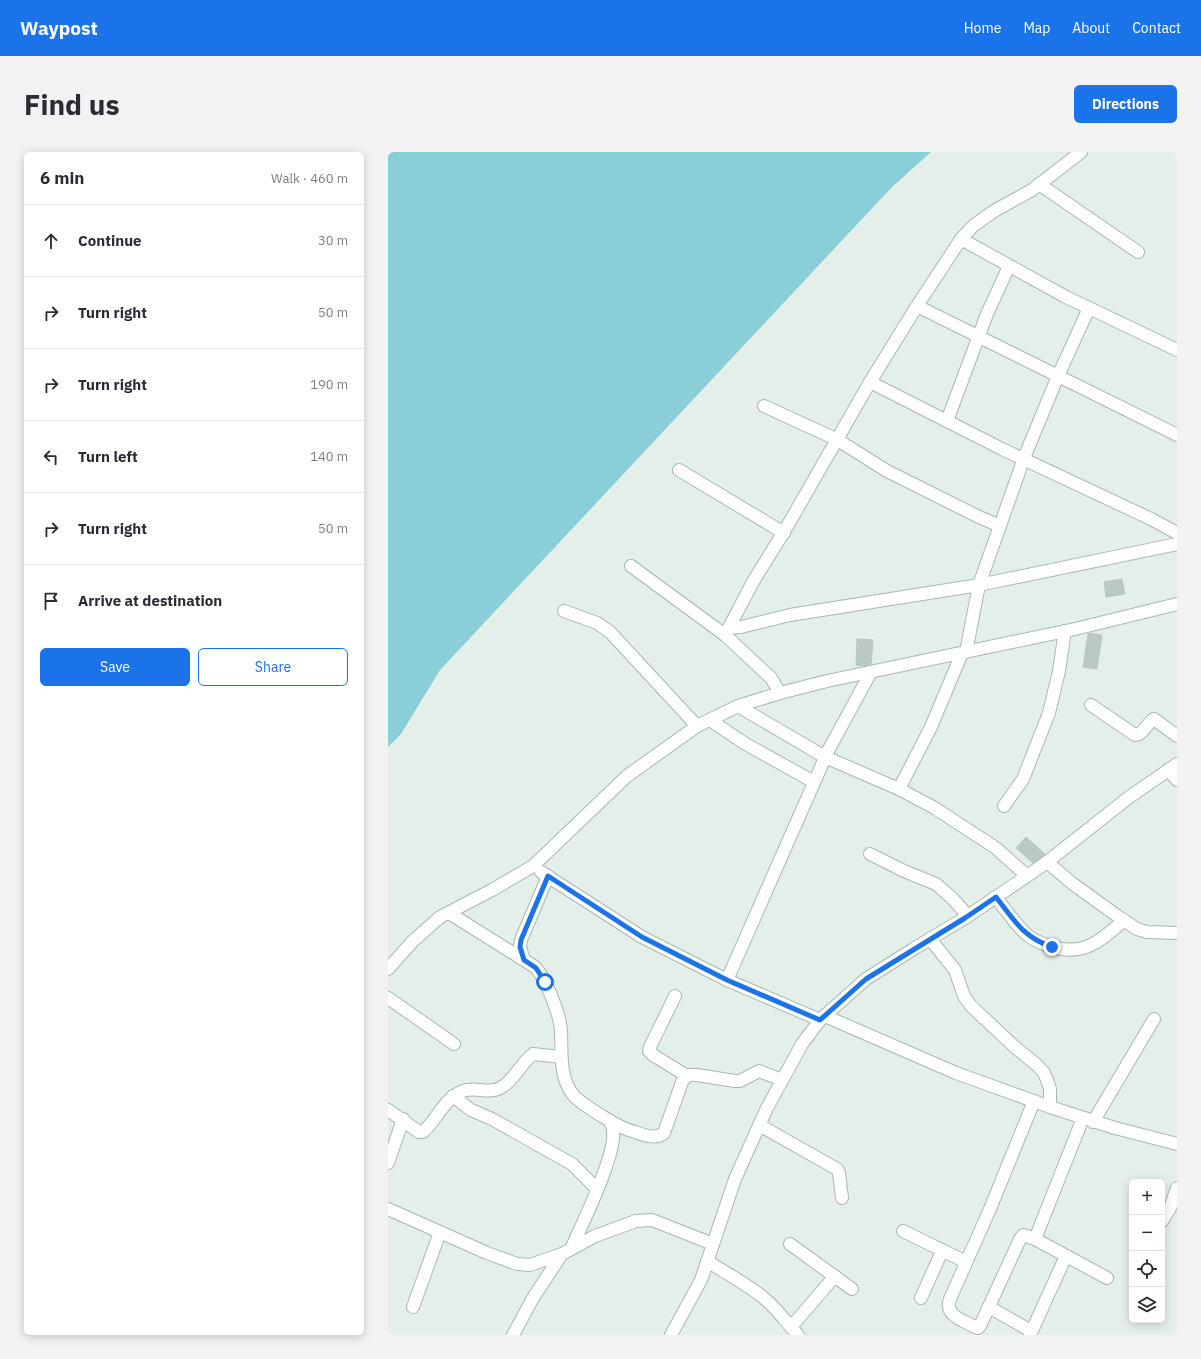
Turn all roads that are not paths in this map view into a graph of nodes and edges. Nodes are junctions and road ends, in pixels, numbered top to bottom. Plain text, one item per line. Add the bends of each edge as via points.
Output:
1 (1081, 152) edge
2 (1040, 184) junction
3 (961, 239) junction
4 (1138, 252) dead end
5 (1010, 266) junction
6 (917, 306) junction
7 (1089, 308) junction
8 (979, 337) junction
9 (1177, 350) edge
10 (1058, 376) junction
11 (870, 382) junction
12 (764, 406) dead end
13 (947, 421) junction
14 (1177, 435) edge
15 (836, 440) junction
16 (1024, 458) junction
17 (680, 470) dead end
18 (1000, 526) junction
19 (784, 533) junction
20 (1177, 533) edge
21 (1177, 544) edge
22 (631, 566) dead end
23 (979, 585) junction
24 (1177, 604) edge
25 (564, 611) dead end
26 (727, 631) junction
27 (1065, 631) junction
28 (964, 653) junction
29 (871, 672) junction
30 (780, 693) junction
31 (1091, 705) dead end
32 (738, 706) junction
33 (710, 720) junction
34 (697, 726) junction
35 (1177, 736) edge
36 (825, 758) junction
37 (1172, 767) edge
38 (1177, 780) edge
39 (814, 782) junction
40 (899, 789) junction
41 (1004, 806) dead end
42 (870, 854) dead end
43 (1047, 862) junction
44 (533, 866) junction
45 (548, 876) junction
46 (1027, 876) junction
47 (996, 897) junction
48 (449, 913) junction
49 (968, 916) junction
50 (1123, 921) junction
51 (1177, 933) edge
52 (930, 938) junction
53 (524, 960) junction
54 (388, 969) edge
55 (727, 980) junction
56 (675, 996) dead end
57 (388, 998) edge
58 (822, 1018) junction
59 (1154, 1019) dead end
60 (454, 1044) dead end
61 (561, 1057) junction
62 (687, 1076) junction
63 (782, 1080) junction
64 (453, 1096) junction
65 (1034, 1101) junction
66 (1050, 1107) junction
67 (388, 1110) edge
68 (403, 1119) junction
69 (1088, 1120) junction
70 (610, 1121) junction
71 (759, 1125) junction
72 (1177, 1144) edge
73 (388, 1163) edge
74 (1177, 1188) edge
75 (597, 1189) junction
76 (842, 1198) dead end
77 (388, 1209) edge
78 (1165, 1216) edge
79 (903, 1231) dead end
80 (440, 1232) junction
81 (1035, 1239) junction
82 (713, 1244) junction
83 (790, 1244) dead end
84 (942, 1251) junction
85 (567, 1252) junction
86 (1066, 1256) junction
87 (707, 1261) junction
88 (966, 1262) junction
89 (835, 1276) junction
90 (1107, 1278) dead end
91 (852, 1288) dead end
92 (921, 1298) dead end
93 (413, 1307) dead end
94 (989, 1307) junction
95 (795, 1331) edge
96 (1031, 1333) edge
97 (513, 1335) edge
98 (671, 1335) edge

1 - 2 street
2 - 3 street via 994,211 973,226
2 - 4 street
3 - 5 street
3 - 6 street
5 - 7 street
5 - 8 street via 986,314
6 - 8 street
6 - 11 street
7 - 9 street
7 - 10 street
8 - 10 street
8 - 13 street
10 - 14 street
10 - 16 street
11 - 13 street
11 - 15 street
12 - 15 street
13 - 16 street
15 - 18 street via 888,471
15 - 19 street
16 - 18 street
16 - 20 street
17 - 19 street
18 - 23 street
19 - 26 street via 754,580
21 - 23 street
22 - 26 street
23 - 26 street via 790,615
23 - 28 street
24 - 27 street
25 - 34 street via 597,623 610,632
26 - 30 street via 771,678
27 - 28 street
27 - 41 street via 1049,713 1023,779
28 - 29 street
28 - 40 street via 931,727
29 - 30 street
29 - 36 street
30 - 32 street
31 - 35 street via 1135,735 1140,734 1154,719
32 - 33 street
32 - 36 street
33 - 34 street
33 - 39 street via 744,743
34 - 44 street via 627,776
36 - 39 street
36 - 40 street
37 - 38 street
37 - 43 street
39 - 55 street
40 - 46 street via 933,807 996,848
42 - 49 street via 936,884
43 - 46 street
43 - 50 street
44 - 45 street
44 - 48 street
45 - 53 street via 521,940 520,947
45 - 55 street via 642,937
46 - 47 street
47 - 49 street
47 - 50 street via 1032,939 1066,950 1080,950 1092,945
48 - 53 street
48 - 54 street via 440,917 412,942
49 - 52 street
50 - 51 street via 1147,932
52 - 58 street via 866,979
52 - 66 street via 954,970 964,996 971,1006 1044,1073 1050,1089
53 - 61 street via 536,968 556,1005 561,1029
55 - 58 street
56 - 62 street via 649,1051
57 - 60 street
58 - 63 street via 802,1044
58 - 65 street via 956,1073
59 - 69 street
61 - 64 street via 534,1054 498,1090 468,1090
61 - 70 street via 571,1093
62 - 63 street via 692,1074 740,1081 759,1071
62 - 70 street via 682,1082 666,1128 660,1136 628,1130
63 - 71 street
64 - 68 street via 423,1132 419,1132
64 - 75 street via 471,1110 572,1164
65 - 66 street
65 - 88 street
66 - 69 street
67 - 68 street
68 - 73 street
69 - 72 street
69 - 81 street
70 - 75 street via 614,1130 611,1154
71 - 76 street via 837,1169
71 - 82 street via 735,1179
74 - 78 street
75 - 85 street
77 - 80 street
79 - 84 street
80 - 85 street via 517,1264 530,1265
80 - 93 street
81 - 86 street
81 - 94 street via 1021,1236
82 - 85 street via 652,1220 636,1221 595,1236
82 - 87 street
83 - 89 street
84 - 88 street
84 - 92 street
85 - 97 street via 533,1298
86 - 90 street
86 - 96 street
87 - 95 street via 765,1299
87 - 98 street via 701,1280
88 - 94 street via 948,1303 949,1311 978,1328
89 - 91 street
89 - 95 street
94 - 96 street

